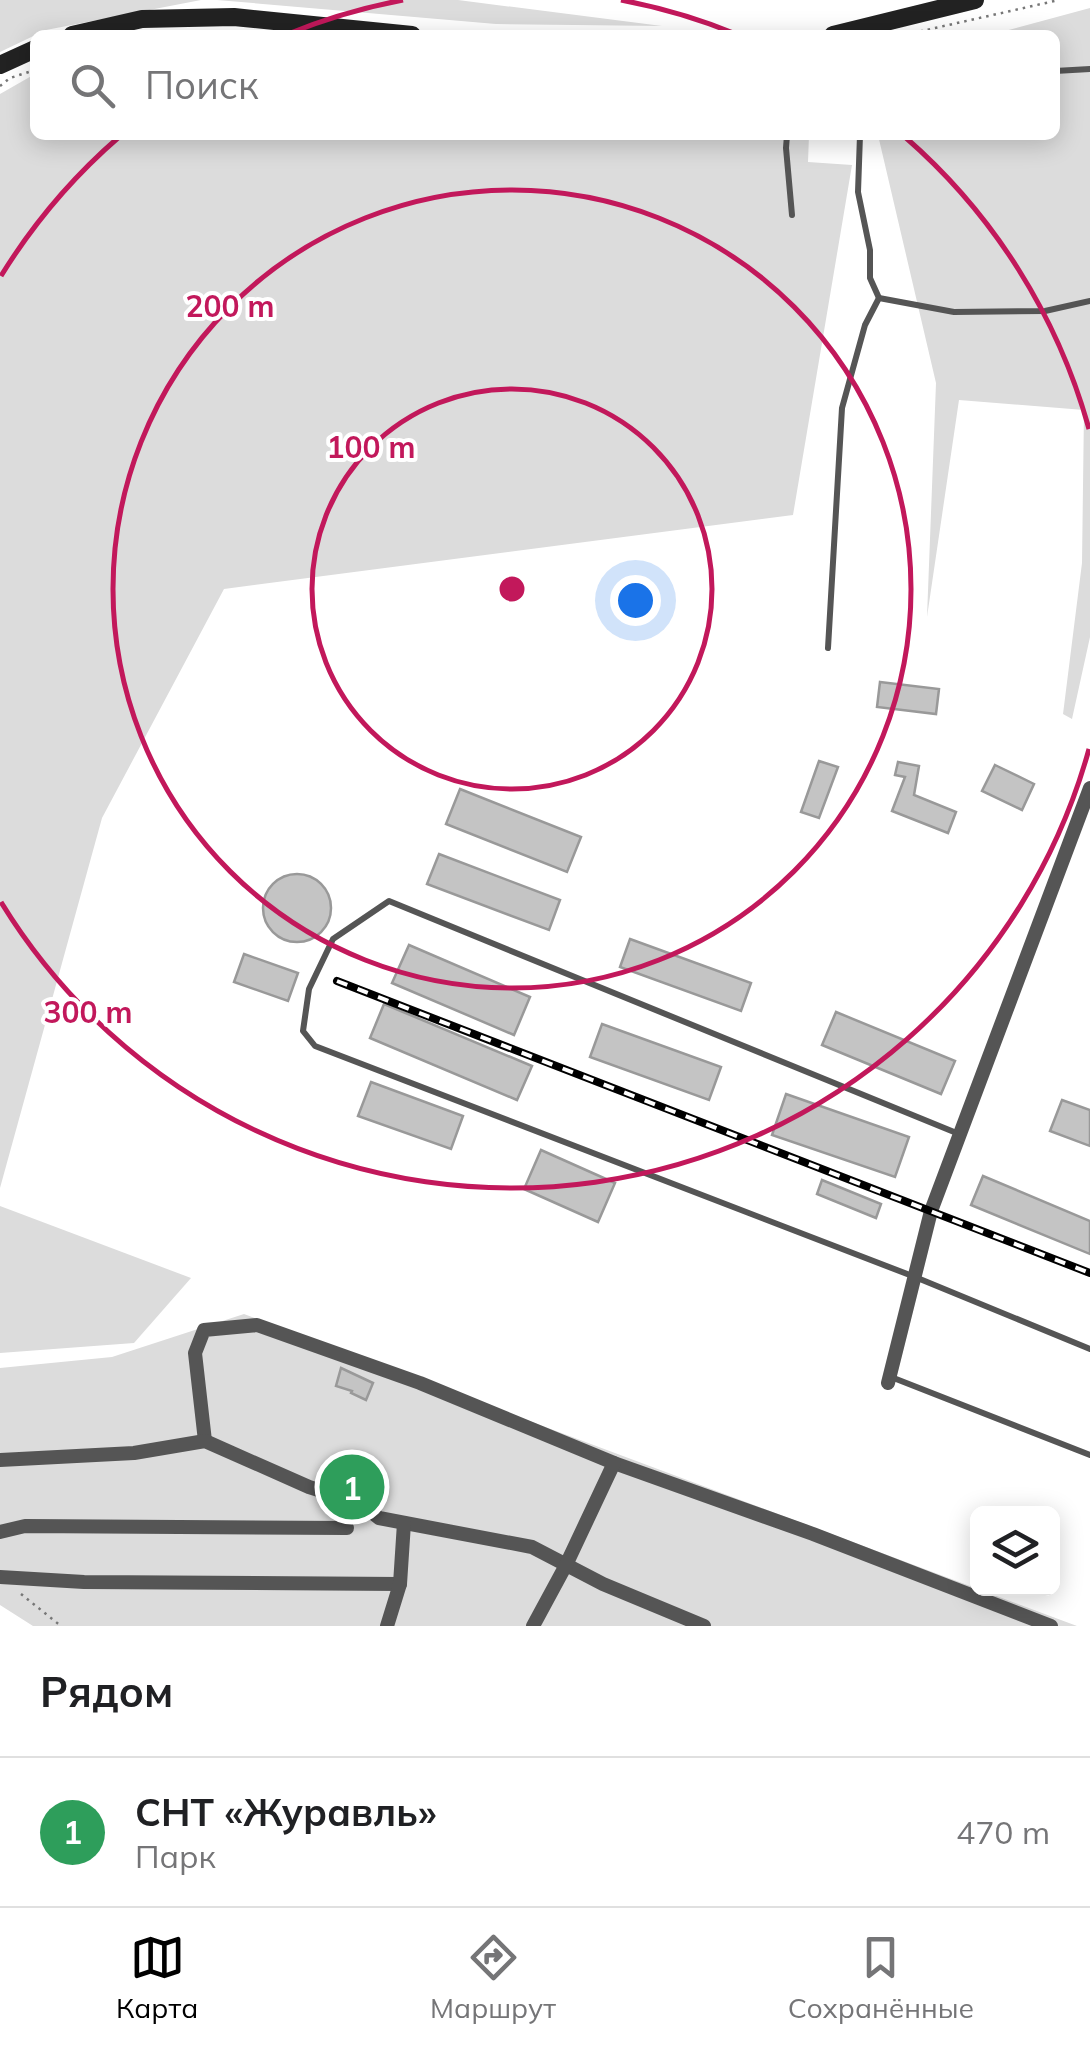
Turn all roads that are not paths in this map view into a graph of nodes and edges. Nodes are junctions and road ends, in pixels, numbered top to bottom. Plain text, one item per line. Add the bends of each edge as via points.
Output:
1 (976, 0) edge
2 (94, 30) edge
3 (363, 30) edge
4 (853, 30) edge
5 (30, 51) edge
6 (0, 66) edge
7 (1090, 69) edge
8 (1060, 71) edge
9 (786, 140) edge
10 (860, 140) edge
11 (792, 216) dead end
12 (878, 298) junction
13 (1090, 301) edge
14 (828, 648) dead end
15 (1090, 788) edge
16 (960, 1135) junction
17 (915, 1276) junction
18 (1090, 1350) edge
19 (889, 1380) joint
20 (205, 1441) junction
21 (1090, 1455) edge
22 (0, 1460) edge
23 (614, 1463) junction
24 (404, 1523) junction
25 (347, 1528) dead end
26 (0, 1532) edge
27 (566, 1564) junction
28 (0, 1577) edge
29 (400, 1584) junction
30 (386, 1626) edge
31 (532, 1626) edge
32 (704, 1626) edge
33 (1052, 1626) edge

1 - 4 street
2 - 3 street via 142,19 234,17
5 - 6 street
7 - 8 lane
9 - 11 lane
10 - 12 lane via 858,192
12 - 13 lane via 954,312 1045,311
12 - 14 lane via 842,408
15 - 16 street
16 - 17 street
16 - 17 lane via 389,902 333,939 309,988 303,1030 316,1046
17 - 18 lane
17 - 19 street
19 - 21 lane
20 - 22 street via 134,1453
20 - 23 street via 195,1353 204,1330 256,1325 420,1382
20 - 24 street
23 - 27 street
23 - 33 street
24 - 27 street via 532,1547
24 - 29 street
25 - 26 street via 25,1526
27 - 31 street
27 - 32 street
28 - 29 street
29 - 30 street

